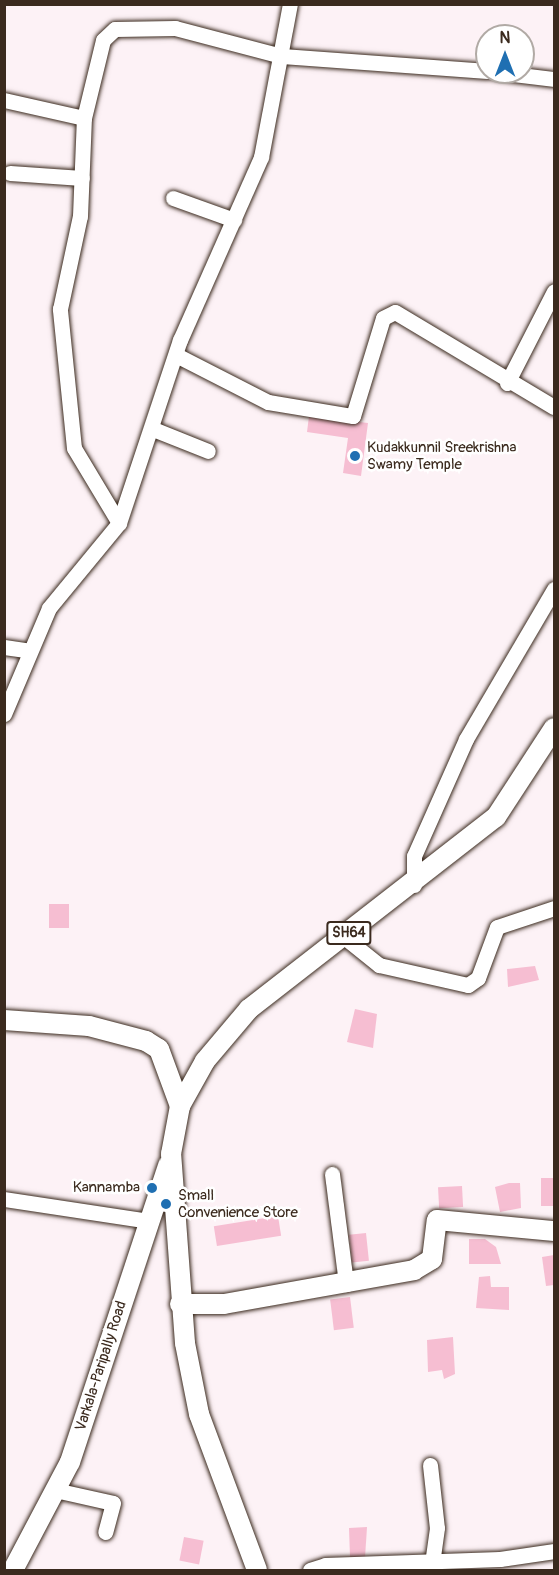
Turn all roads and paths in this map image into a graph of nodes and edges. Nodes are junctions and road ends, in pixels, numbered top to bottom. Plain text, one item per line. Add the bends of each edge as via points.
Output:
1 (290, 4) edge
2 (282, 56) junction
3 (475, 70) edge
4 (535, 77) edge
5 (555, 79) edge
6 (4, 100) edge
7 (84, 118) junction
8 (10, 173) dead end
9 (82, 178) junction
10 (173, 198) dead end
11 (234, 220) junction
12 (555, 291) edge
13 (178, 356) junction
14 (507, 383) junction
15 (555, 406) edge
16 (153, 429) junction
17 (208, 451) dead end
18 (119, 523) junction
19 (555, 589) edge
20 (4, 647) edge
21 (27, 650) junction
22 (9, 686) edge
23 (4, 714) edge
24 (555, 728) edge
25 (414, 885) junction
26 (555, 908) edge
27 (344, 938) junction
28 (4, 1020) edge
29 (180, 1106) junction
30 (171, 1154) junction
31 (332, 1174) dead end
32 (4, 1199) edge
33 (149, 1221) junction
34 (555, 1231) edge
35 (346, 1284) junction
36 (180, 1304) junction
37 (430, 1465) dead end
38 (55, 1490) junction
39 (105, 1532) dead end
40 (555, 1551) edge
41 (432, 1563) junction
42 (501, 1565) edge
43 (13, 1570) edge
44 (257, 1570) edge
45 (310, 1570) edge

1 - 2 street
2 - 3 street
2 - 7 street via 175,28 115,29 103,40
2 - 11 street via 271,125
4 - 5 street
6 - 7 street
7 - 9 street
8 - 9 street
9 - 18 street via 80,216 60,309 63,355 74,448
10 - 11 street
11 - 13 street
12 - 14 street
13 - 14 street via 268,402 353,416 383,318 395,312
13 - 16 street
14 - 15 street
16 - 17 street
16 - 18 street
18 - 21 street via 49,608
19 - 25 street via 466,739 414,856
20 - 21 street
21 - 22 street
22 - 23 street
24 - 25 main road, SH64 via 496,817
25 - 27 main road, SH64
26 - 27 street via 497,927 478,978 468,985 378,965
27 - 29 main road, SH64 via 249,1009 205,1061
28 - 29 main road via 89,1026 146,1041 159,1049
29 - 30 main road, SH64
30 - 33 main road, Varkala-Paripally Road
30 - 36 main road, SH64
31 - 35 street
32 - 33 street
33 - 38 main road, Varkala-Paripally Road via 70,1462
34 - 35 main road via 437,1220 432,1259 393,1276
35 - 36 main road via 224,1304
36 - 44 main road, SH64 via 199,1414
37 - 41 street via 437,1528
38 - 39 street via 113,1503
38 - 43 main road, Varkala-Paripally Road
40 - 42 street
41 - 42 street
41 - 45 street via 326,1565

